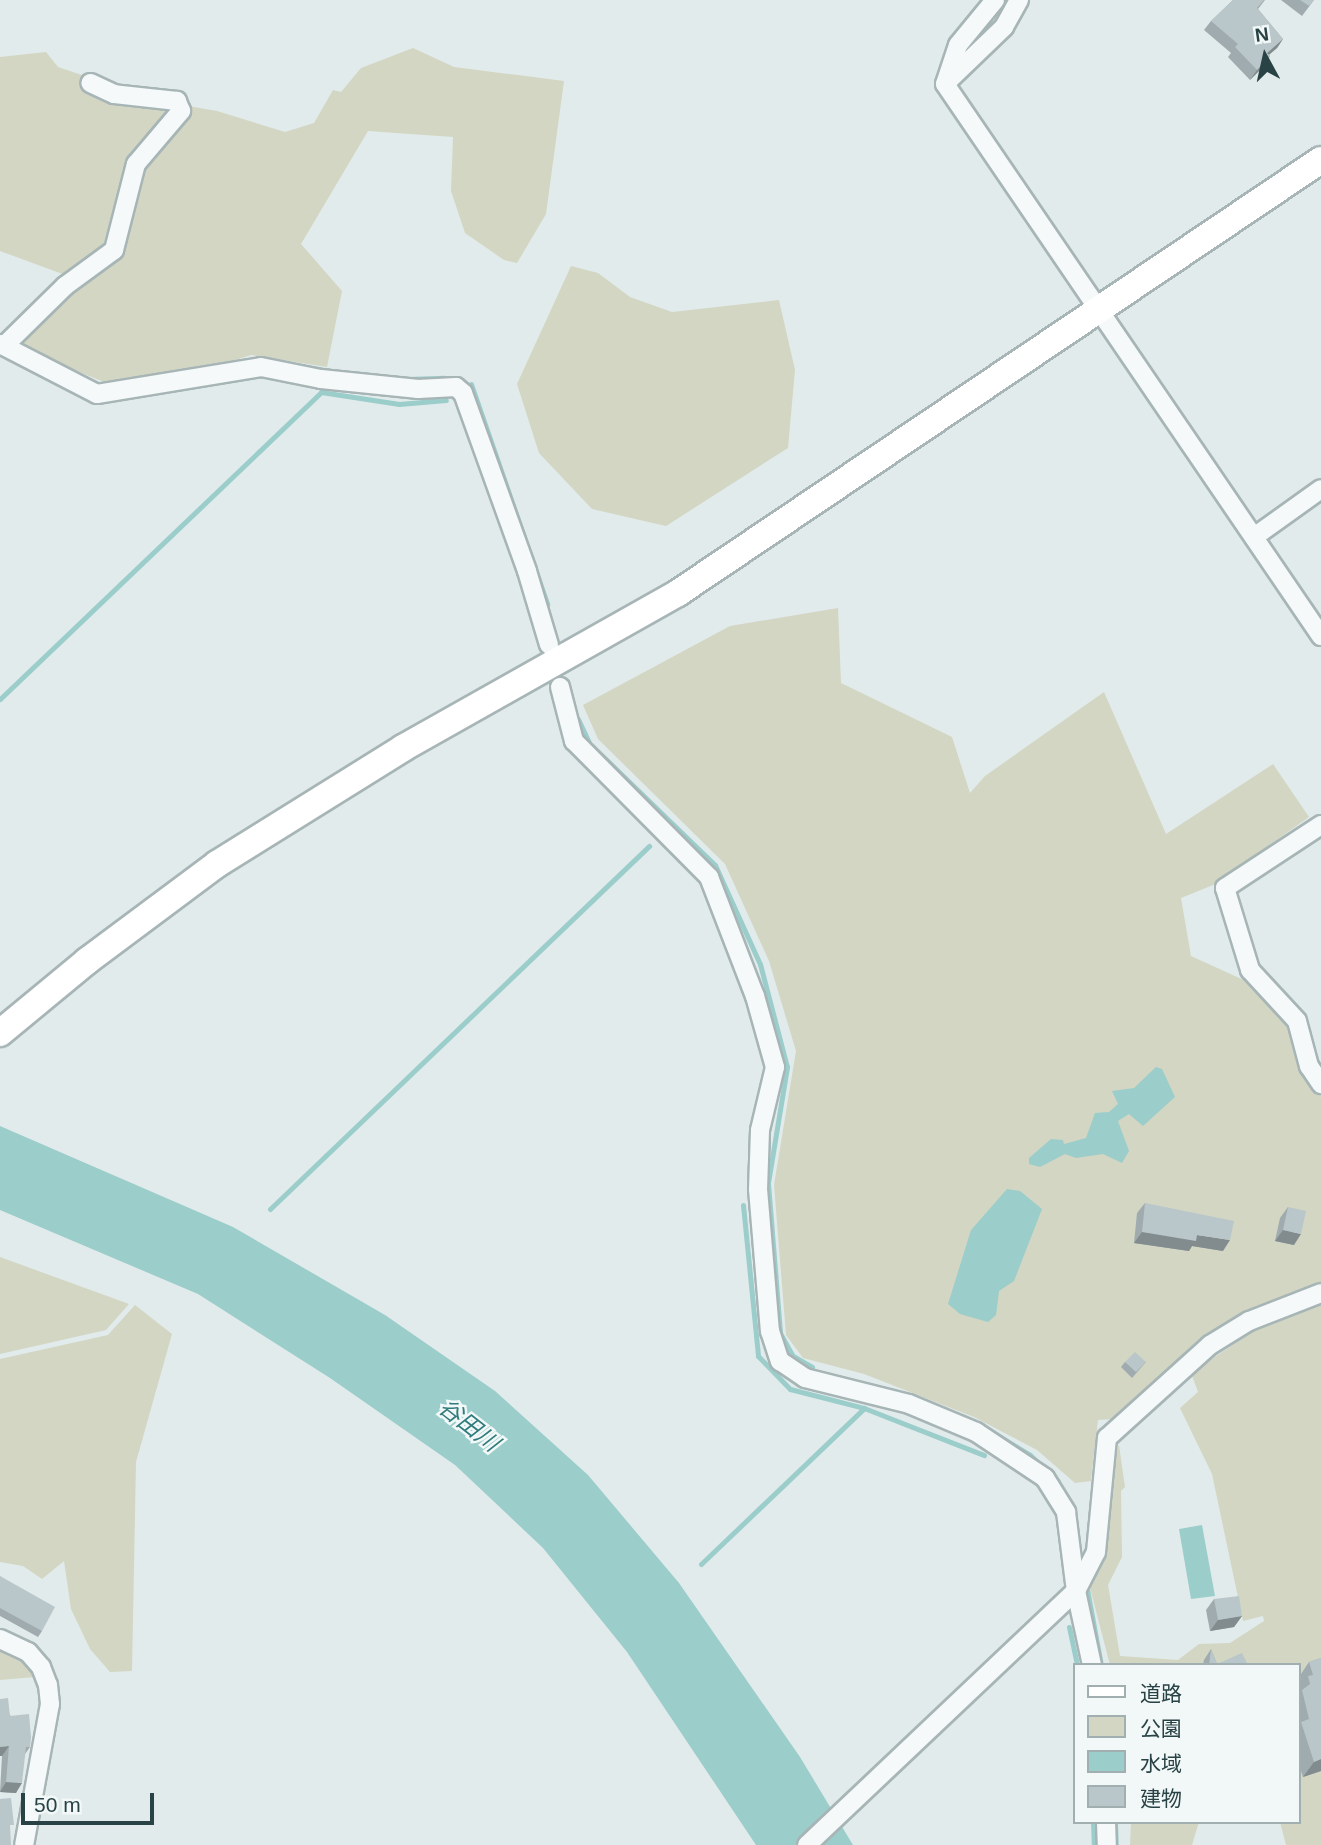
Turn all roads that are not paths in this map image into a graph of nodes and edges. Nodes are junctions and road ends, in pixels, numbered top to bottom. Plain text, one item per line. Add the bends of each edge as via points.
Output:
1 (995, 0) edge
2 (1020, 0) edge
3 (90, 83) dead end
4 (945, 84) junction
5 (1321, 160) edge
6 (1099, 309) junction
7 (2, 345) edge
8 (1321, 489) edge
9 (1254, 537) junction
10 (1321, 636) edge
11 (549, 645) dead end
12 (560, 687) dead end
13 (1321, 825) edge
14 (0, 1033) edge
15 (1321, 1084) edge
16 (1321, 1293) edge
17 (1076, 1591) junction
18 (0, 1639) edge
19 (1092, 1663) edge
20 (1106, 1824) edge
21 (24, 1845) edge
22 (807, 1845) edge
23 (1107, 1845) edge

1 - 4 street via 958,45
2 - 4 street via 1004,27
3 - 7 street via 114,94 177,101 181,111 136,163 114,250 65,286
4 - 6 street
5 - 6 street
6 - 9 street
6 - 14 street via 678,593 403,748 217,864
7 - 11 street via 97,394 261,367 321,379 418,389 456,387 470,414
8 - 9 street
9 - 10 street
12 - 17 street via 574,741 709,877 755,996 775,1067 760,1130 758,1189 770,1331 780,1361 805,1378 909,1404 976,1432 1028,1463 1055,1490 1066,1512
13 - 15 street via 1225,888 1250,970 1297,1021 1309,1066
16 - 17 street via 1265,1313 1210,1345 1107,1438 1096,1552
17 - 19 street
17 - 22 street
18 - 21 street via 28,1652 48,1685 50,1703
20 - 23 street

